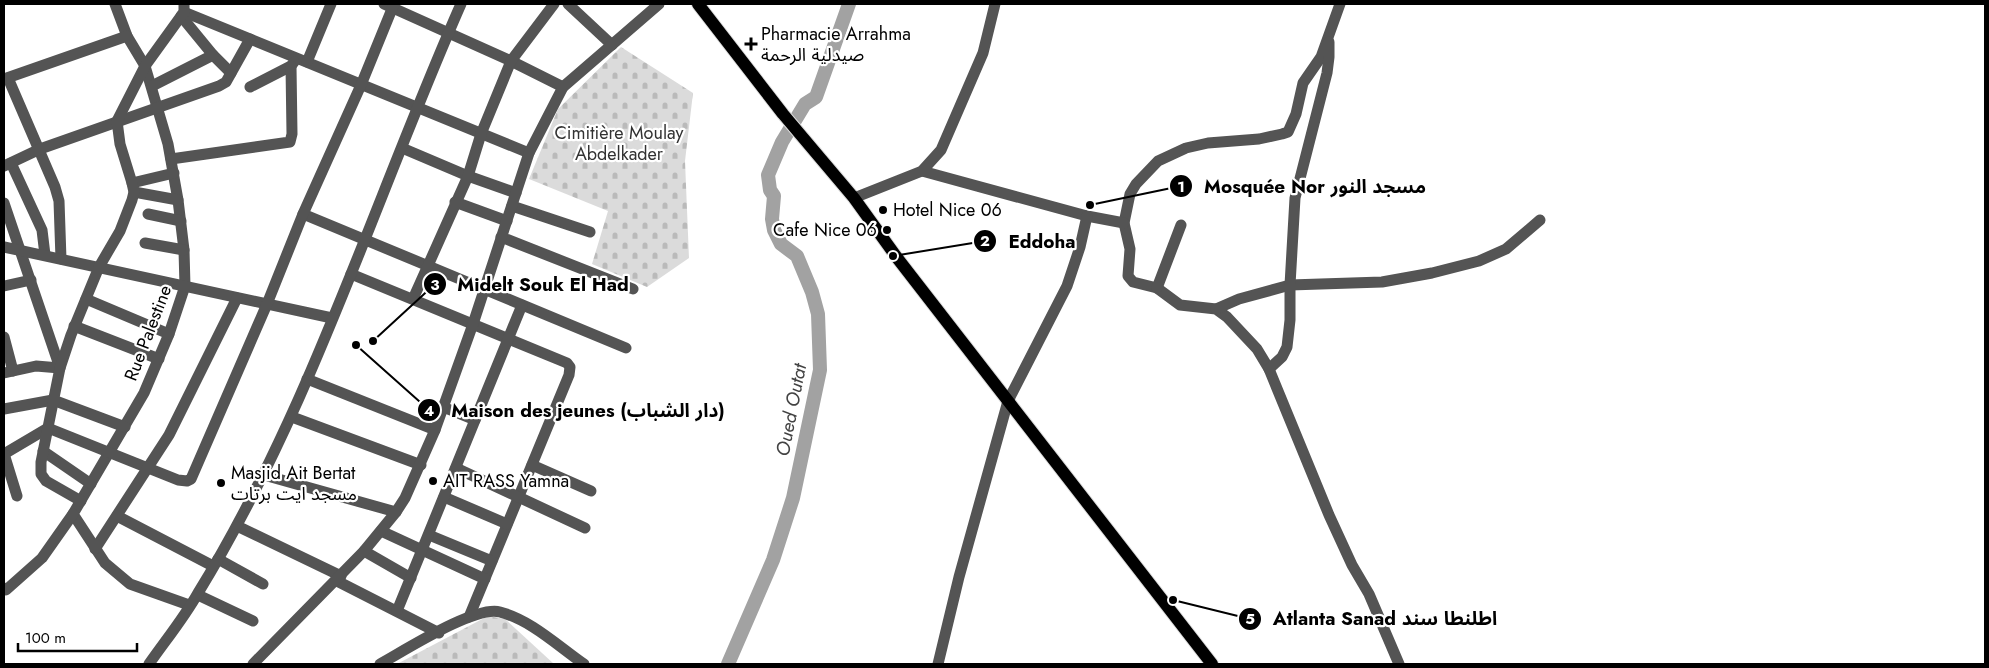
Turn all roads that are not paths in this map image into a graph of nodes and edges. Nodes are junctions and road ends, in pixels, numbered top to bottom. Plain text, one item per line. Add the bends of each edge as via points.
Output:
1 (115, 4) edge
2 (331, 4) edge
3 (461, 4) edge
4 (554, 4) edge
5 (568, 4) edge
6 (659, 4) edge
7 (698, 4) edge
8 (996, 4) edge
9 (1340, 4) edge
10 (390, 5) edge
11 (183, 11) edge
12 (448, 32) junction
13 (127, 36) junction
14 (250, 39) junction
15 (1329, 39) junction
16 (612, 45) junction
17 (213, 54) junction
18 (512, 60) junction
19 (298, 62) junction
20 (145, 66) junction
21 (231, 73) junction
22 (6, 78) edge
23 (361, 84) junction
24 (152, 86) junction
25 (250, 87) dead end
26 (564, 88) junction
27 (158, 108) junction
28 (418, 108) junction
29 (116, 121) junction
30 (482, 134) junction
31 (402, 148) junction
32 (40, 149) junction
33 (529, 153) junction
34 (170, 159) junction
35 (7, 164) edge
36 (922, 171) junction
37 (174, 173) junction
38 (468, 176) junction
39 (133, 187) junction
40 (516, 193) junction
41 (854, 198) junction
42 (178, 200) junction
43 (455, 202) junction
44 (4, 203) edge
45 (512, 206) junction
46 (148, 214) dead end
47 (303, 214) junction
48 (1087, 216) junction
49 (1540, 220) dead end
50 (181, 221) junction
51 (506, 221) junction
52 (1124, 223) junction
53 (1181, 225) dead end
54 (590, 232) dead end
55 (501, 237) junction
56 (365, 240) junction
57 (145, 243) dead end
58 (4, 247) edge
59 (184, 250) junction
60 (20, 252) junction
61 (44, 255) junction
62 (61, 259) junction
63 (427, 265) junction
64 (99, 267) junction
65 (352, 274) junction
66 (31, 280) junction
67 (1290, 285) junction
68 (4, 286) edge
69 (185, 286) junction
70 (1157, 288) junction
71 (484, 289) junction
72 (633, 289) dead end
73 (237, 298) junction
74 (86, 299) junction
75 (413, 299) junction
76 (267, 304) junction
77 (522, 305) junction
78 (1216, 309) junction
79 (332, 318) junction
80 (473, 324) junction
81 (74, 326) junction
82 (169, 334) junction
83 (4, 337) edge
84 (508, 339) junction
85 (626, 348) dead end
86 (159, 360) junction
87 (60, 368) junction
88 (1269, 369) junction
89 (8, 372) edge
90 (307, 379) junction
91 (53, 400) junction
92 (1008, 401) junction
93 (444, 407) junction
94 (4, 408) edge
95 (292, 416) junction
96 (475, 420) junction
97 (125, 427) junction
98 (48, 428) junction
99 (435, 430) junction
100 (43, 451) junction
101 (110, 453) junction
102 (4, 454) edge
103 (532, 464) junction
104 (421, 465) junction
105 (147, 468) junction
106 (456, 468) junction
107 (264, 475) junction
108 (91, 484) junction
109 (591, 492) dead end
110 (17, 496) dead end
111 (444, 497) junction
112 (518, 497) junction
113 (81, 501) junction
114 (396, 512) junction
115 (73, 514) junction
116 (117, 516) junction
117 (507, 524) junction
118 (237, 526) junction
119 (585, 528) dead end
120 (381, 531) junction
121 (429, 534) junction
122 (95, 549) junction
123 (422, 550) junction
124 (364, 551) junction
125 (492, 561) junction
126 (215, 562) junction
127 (339, 578) junction
128 (411, 578) junction
129 (485, 579) junction
130 (263, 584) dead end
131 (4, 588) edge
132 (198, 594) junction
133 (189, 605) junction
134 (397, 611) junction
135 (469, 617) junction
136 (253, 621) dead end
137 (439, 632) junction
138 (148, 664) edge
139 (254, 664) edge
140 (380, 664) edge
141 (584, 664) edge
142 (938, 664) edge
143 (1212, 664) edge
144 (1399, 664) edge

1 - 13 street, Rue Palestine
2 - 19 street
3 - 12 street
4 - 18 street
5 - 16 street
6 - 16 street
7 - 41 main road via 783,114
8 - 36 street via 987,42 946,139 932,162
9 - 15 street
10 - 12 street
10 - 23 street
11 - 14 street
11 - 17 street
11 - 20 street
12 - 18 street
12 - 28 street
13 - 20 street, Rue Palestine
13 - 22 street
14 - 19 street
14 - 21 street
15 - 52 street via 1303,83 1288,132 1199,145 1158,161 1130,194
15 - 67 street via 1327,73 1295,198
16 - 26 street
17 - 21 street
17 - 24 street
18 - 26 street
18 - 30 street
19 - 23 street
19 - 25 street
19 - 34 street via 290,142
20 - 24 street, Rue Palestine
20 - 29 street
21 - 27 street via 219,86
22 - 32 street
23 - 28 street
23 - 47 street
24 - 27 street, Rue Palestine
26 - 33 street
27 - 29 street
27 - 34 street, Rue Palestine
28 - 30 street
28 - 31 street
29 - 32 street
29 - 39 street
30 - 33 street
30 - 38 street
31 - 38 street
31 - 56 street
32 - 35 street
32 - 62 street via 59,201
33 - 40 street
34 - 37 street, Rue Palestine
35 - 61 street via 42,230
36 - 41 street
36 - 48 street
37 - 39 street
37 - 42 street, Rue Palestine
38 - 40 street
38 - 43 street
39 - 42 street
39 - 64 street via 125,222
40 - 45 street
41 - 92 main road
42 - 50 street, Rue Palestine
43 - 51 street
43 - 63 street
44 - 60 street
45 - 51 street
45 - 54 street
46 - 50 street
47 - 56 street
47 - 76 street
48 - 52 street
48 - 92 street via 1067,286
49 - 67 street via 1494,256 1439,272 1382,282
50 - 59 street, Rue Palestine
51 - 55 street
52 - 70 street via 1130,249 1128,276 1133,282
53 - 70 street
55 - 71 street
55 - 72 street
56 - 63 street
56 - 65 street
57 - 59 street
58 - 60 street
59 - 69 street, Rue Palestine
60 - 61 street
60 - 66 street
61 - 62 street
62 - 64 street
63 - 71 street
63 - 75 street
64 - 69 street
64 - 74 street
65 - 75 street
65 - 79 street
66 - 68 street
66 - 87 street
67 - 78 street
67 - 88 street via 1287,347
69 - 73 street
69 - 82 street, Rue Palestine
70 - 78 street via 1180,305
71 - 77 street
71 - 80 street
73 - 76 street
73 - 105 street via 169,435
74 - 81 street
74 - 82 street
75 - 80 street
76 - 79 street
76 - 105 street via 191,480 178,480
77 - 84 street
77 - 85 street
78 - 88 street via 1243,332
79 - 90 street
80 - 84 street
80 - 93 street
81 - 86 street
81 - 87 street
82 - 86 street, Rue Palestine
83 - 89 street
84 - 96 street
84 - 103 street via 570,367
86 - 97 street, Rue Palestine
87 - 89 street via 36,366
87 - 91 street
88 - 144 street via 1329,515 1369,594
90 - 95 street
90 - 99 street
91 - 94 street
91 - 97 street
91 - 98 street
92 - 142 street
92 - 143 main road
93 - 96 street
93 - 99 street
95 - 104 street
95 - 107 street
96 - 106 street
97 - 101 street, Rue Palestine
98 - 100 street
98 - 101 street
98 - 102 street
99 - 104 street
100 - 108 street
100 - 113 street via 43,478
101 - 105 street
101 - 108 street, Rue Palestine
102 - 110 street
103 - 109 street
103 - 112 street
104 - 114 street
105 - 116 street
106 - 111 street
106 - 112 street
107 - 114 street
107 - 118 street
108 - 113 street, Rue Palestine
111 - 117 street
111 - 121 street
112 - 117 street
112 - 119 street
113 - 115 street, Rue Palestine
114 - 120 street
115 - 122 street
115 - 131 street, Rue Palestine via 42,558 6,590
116 - 122 street
116 - 126 street
117 - 125 street
118 - 126 street
118 - 127 street
120 - 123 street
120 - 124 street
121 - 123 street
121 - 125 street
122 - 133 street via 105,563 130,584
123 - 128 street
123 - 129 street
124 - 127 street
124 - 128 street
125 - 129 street
126 - 130 street
126 - 132 street
127 - 134 street
127 - 139 street
128 - 134 street
129 - 135 street
132 - 133 street
132 - 136 street
133 - 138 street
134 - 137 street
135 - 137 street
135 - 141 street via 485,611 502,612 525,622
137 - 140 street

